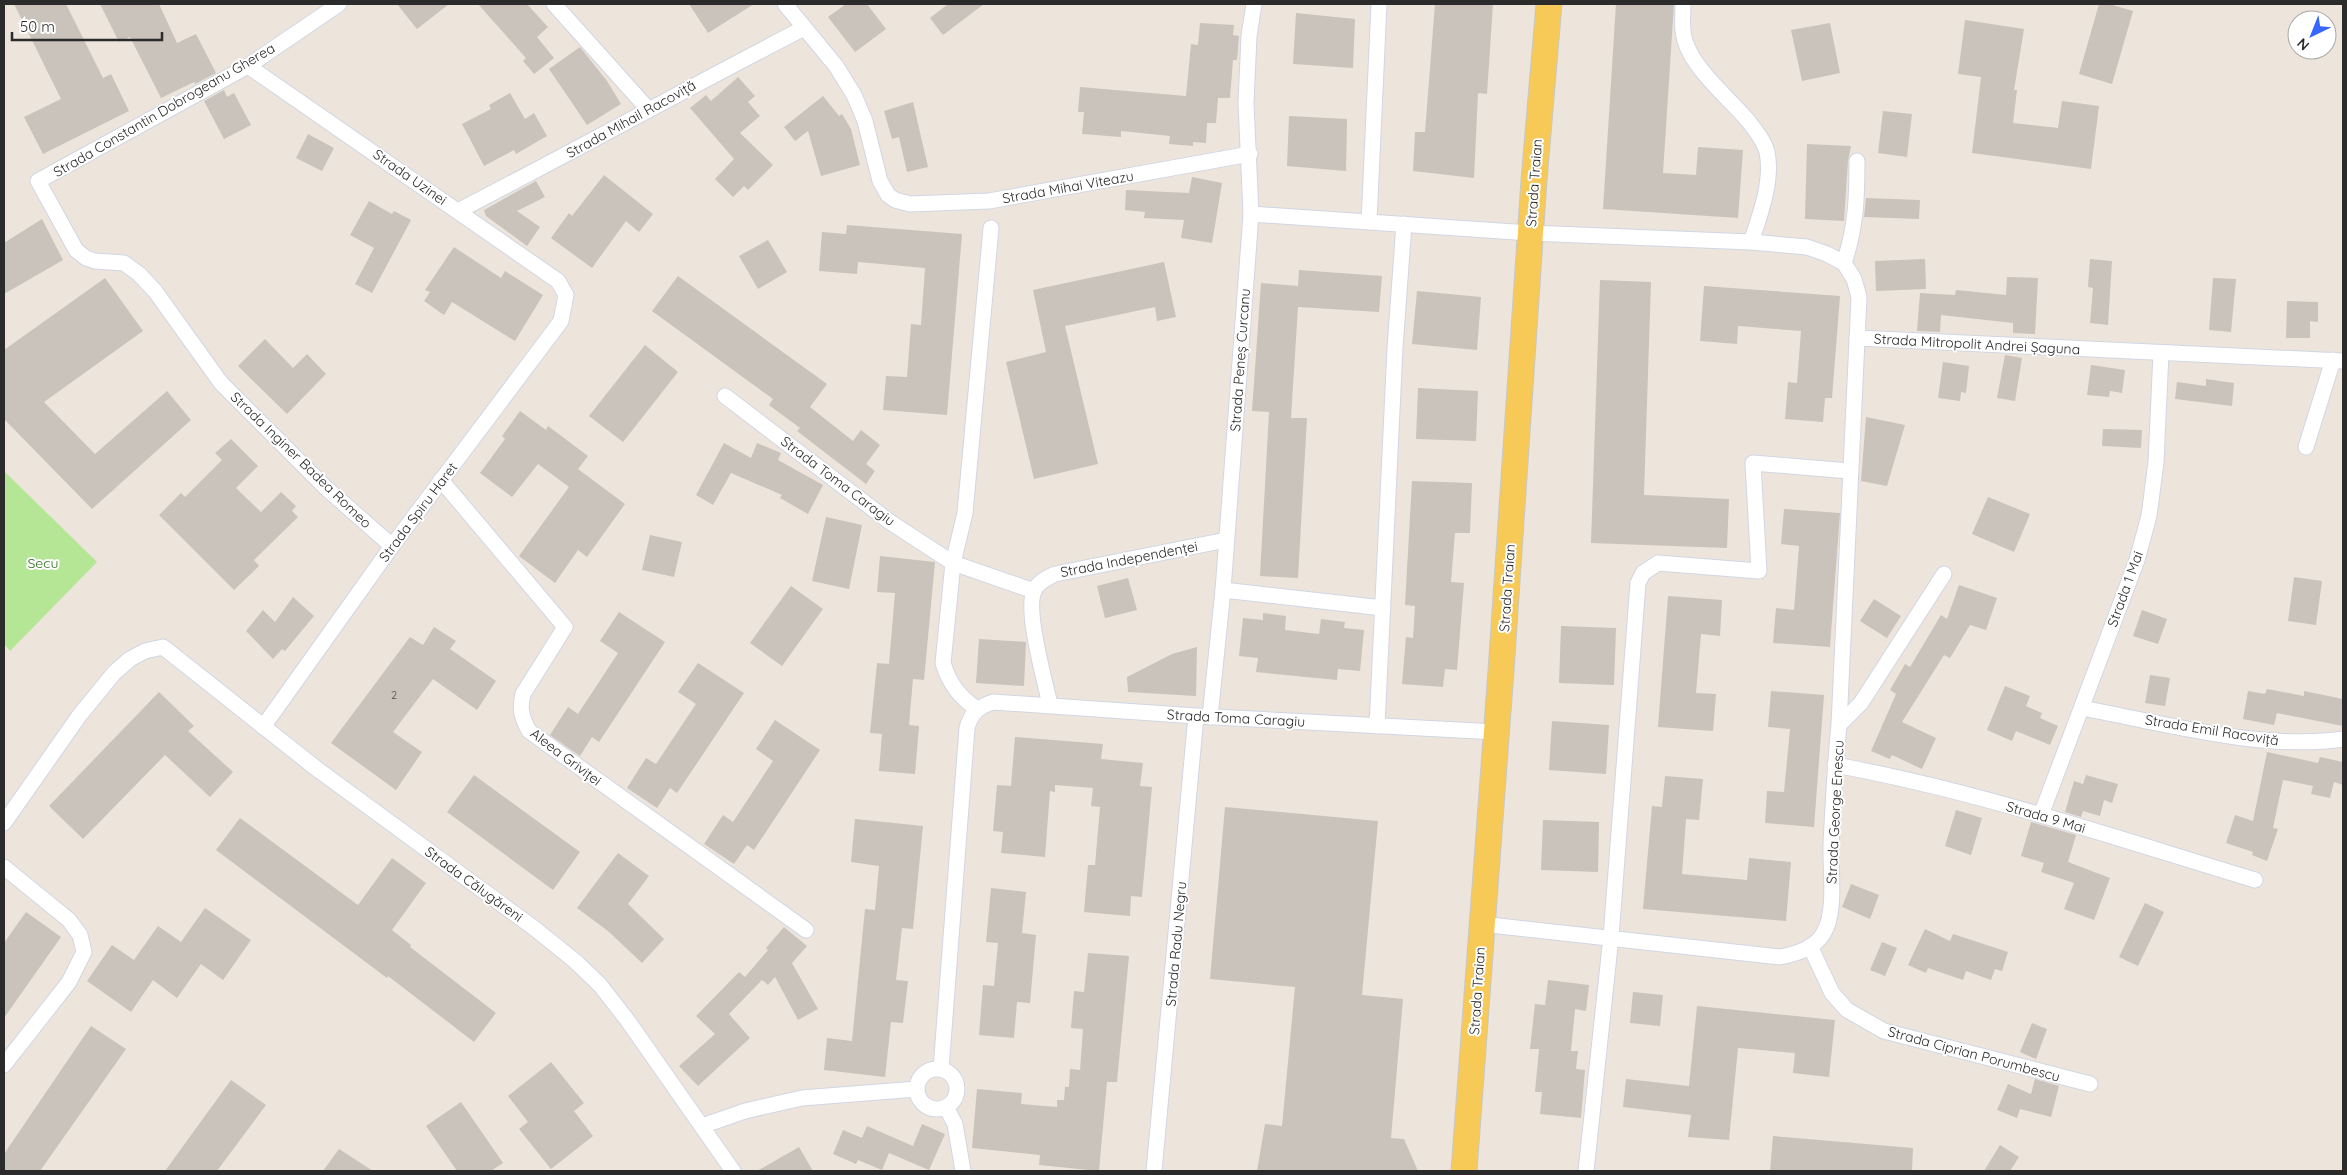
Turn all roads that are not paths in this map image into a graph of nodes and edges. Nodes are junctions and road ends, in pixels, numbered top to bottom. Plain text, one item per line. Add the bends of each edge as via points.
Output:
1 (339, 4) edge
2 (554, 4) edge
3 (785, 4) edge
4 (1254, 4) edge
5 (1379, 4) edge
6 (1549, 4) edge
7 (1683, 4) edge
8 (804, 28) junction
9 (248, 66) junction
10 (648, 109) junction
11 (1250, 154) junction
12 (1857, 160) dead end
13 (38, 181) joint
14 (458, 211) junction
15 (1251, 214) junction
16 (1369, 222) junction
17 (1404, 224) junction
18 (991, 228) dead end
19 (1530, 233) junction
20 (1751, 242) junction
21 (1844, 263) junction
22 (566, 295) joint
23 (1858, 338) junction
24 (2161, 353) junction
25 (2338, 360) edge
26 (725, 396) dead end
27 (2306, 447) dead end
28 (1849, 471) junction
29 (441, 480) junction
30 (1226, 540) junction
31 (392, 546) junction
32 (953, 563) junction
33 (1944, 574) dead end
34 (1223, 590) junction
35 (1034, 591) junction
36 (1382, 608) junction
37 (1050, 705) junction
38 (2082, 708) junction
39 (977, 709) junction
40 (1203, 716) junction
41 (1839, 725) junction
42 (1377, 726) junction
43 (263, 727) junction
44 (1496, 732) junction
45 (2343, 739) edge
46 (1835, 765) junction
47 (2041, 815) junction
48 (4, 823) edge
49 (4, 867) edge
50 (2255, 880) dead end
51 (1482, 924) junction
52 (806, 930) dead end
53 (1611, 937) junction
54 (1810, 946) junction
55 (4, 1065) edge
56 (941, 1070) junction
57 (2090, 1084) dead end
58 (917, 1089) junction
59 (946, 1107) junction
60 (702, 1126) junction
61 (733, 1171) edge
62 (963, 1171) edge
63 (1154, 1171) edge
64 (1464, 1171) edge
65 (1586, 1171) edge

1 - 9 street, Strada Constantin Dobrogeanu Gherea
2 - 10 street
3 - 8 street
4 - 11 street, Strada Peneș Curcanu via 1246,103
5 - 16 street
6 - 19 main road, Strada Traian
7 - 20 street via 1683,32 1689,49 1708,77 1758,134 1767,152 1765,194
8 - 10 street, Strada Mihail Racoviță
8 - 11 street, Strada Mihai Viteazu via 836,66 854,95 865,120 880,181 895,200 910,204 989,201
9 - 13 street, Strada Constantin Dobrogeanu Gherea
9 - 14 street, Strada Uzinei
10 - 14 street, Strada Mihail Racoviță
11 - 15 street, Strada Peneș Curcanu
12 - 21 street via 1856,211
13 - 31 street, Strada Inginer Badea Romeo via 76,250 95,261 124,263 139,274 155,290 221,383 325,487
14 - 22 street, Strada Uzinei via 558,281
15 - 16 street
15 - 30 street, Strada Peneș Curcanu
16 - 17 street
17 - 19 street
17 - 36 street
18 - 32 street via 965,513
19 - 20 street
19 - 44 main road, Strada Traian
20 - 21 street via 1807,248
21 - 23 street, Strada Mitropolit Andrei Șaguna via 1854,279 1859,297
22 - 29 street, Strada Spiru Haret via 561,321
23 - 24 street, Strada Mitropolit Andrei Șaguna
23 - 28 street, Strada George Enescu
24 - 25 street, Strada Mitropolit Andrei Șaguna
24 - 38 street, Strada 1 Mai via 2156,462 2149,516 2137,560
25 - 27 street
26 - 32 street, Strada Toma Caragiu via 890,522
28 - 41 street, Strada George Enescu
28 - 53 street via 1753,463 1759,571 1658,564 1643,573 1638,582
29 - 31 street, Strada Spiru Haret
29 - 52 street, Aleea Griviței via 565,627 522,694 522,718 529,731
30 - 34 street, Strada Peneș Curcanu
30 - 35 street, Strada Independenței via 1055,574 1041,581
31 - 43 street, Strada Spiru Haret
32 - 35 street, Strada Toma Caragiu
32 - 39 street via 943,663 956,691
33 - 41 street via 1861,703
34 - 36 street
34 - 40 street, Strada Peneș Curcanu
35 - 37 street via 1033,621
36 - 42 street
37 - 39 street, Strada Toma Caragiu via 993,702
37 - 40 street, Strada Toma Caragiu
38 - 45 street, Strada Emil Racoviță via 2298,744
38 - 47 street, Strada 1 Mai
39 - 56 street via 967,728
40 - 42 street, Strada Toma Caragiu
40 - 63 street, Strada Radu Negru
41 - 46 street, Strada George Enescu
42 - 44 street, Strada Toma Caragiu
43 - 48 street, Strada Călugăreni via 163,647 145,651 114,673
43 - 60 street, Strada Călugăreni via 575,961 618,1008
44 - 51 main road, Strada Traian
46 - 47 street, Strada 9 Mai via 1885,774
46 - 54 street, Strada George Enescu via 1829,920 1822,936
47 - 50 street, Strada 9 Mai
49 - 55 street via 69,920 80,935 84,952 69,982
51 - 53 street, Strada George Enescu
51 - 64 main road, Strada Traian
53 - 54 street, Strada George Enescu via 1780,957 1797,954
53 - 65 street
54 - 57 street, Strada Ciprian Porumbescu via 1832,993 1847,1010 1884,1031
56 - 58 street via 928,1072
56 - 59 street via 952,1075 958,1087 955,1099
58 - 59 street via 921,1102 927,1106 933,1109
58 - 60 street via 802,1098 745,1111
59 - 62 street via 955,1124
60 - 61 street, Strada Călugăreni

